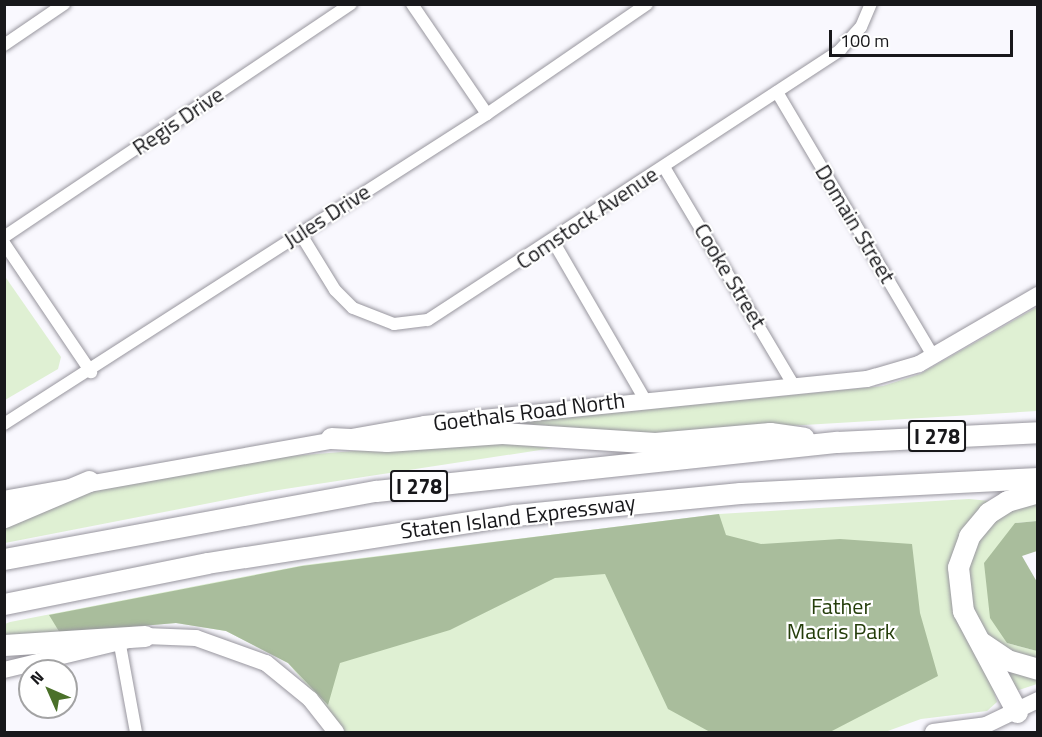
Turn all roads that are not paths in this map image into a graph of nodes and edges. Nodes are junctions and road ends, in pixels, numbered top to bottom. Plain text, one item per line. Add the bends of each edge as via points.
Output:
1 (64, 4) edge
2 (351, 4) edge
3 (412, 4) edge
4 (647, 4) edge
5 (871, 4) edge
6 (4, 45) edge
7 (777, 92) junction
8 (487, 114) junction
9 (664, 167) junction
10 (300, 233) junction
11 (4, 237) edge
12 (552, 241) junction
13 (4, 243) edge
14 (1038, 295) edge
15 (933, 356) junction
16 (91, 372) junction
17 (794, 386) junction
18 (644, 398) junction
19 (4, 424) edge
20 (1038, 432) edge
21 (331, 438) junction
22 (837, 442) junction
23 (1038, 478) edge
24 (89, 481) junction
25 (1038, 492) edge
26 (4, 499) edge
27 (4, 517) edge
28 (4, 559) edge
29 (4, 604) edge
30 (145, 636) junction
31 (978, 640) junction
32 (4, 645) edge
33 (120, 645) junction
34 (1038, 669) edge
35 (4, 670) edge
36 (1038, 700) edge
37 (1017, 712) junction
38 (980, 729) edge
39 (136, 732) edge
40 (336, 732) edge
41 (933, 732) edge

1 - 6 street
2 - 11 street, Regis Drive
3 - 8 street
4 - 8 street, Jules Drive
5 - 7 street, Comstock Avenue via 853,38
7 - 9 street, Comstock Avenue
7 - 15 street, Domain Street
8 - 10 street, Jules Drive
9 - 12 street, Comstock Avenue
9 - 17 street, Cooke Street
10 - 12 street, Comstock Avenue via 342,298 365,315 394,324 442,313
10 - 16 street, Jules Drive
12 - 18 street
13 - 16 street
14 - 15 main road, Goethals Road North
15 - 17 main road, Goethals Road North via 867,380
16 - 19 street, Jules Drive
17 - 18 main road, Goethals Road North
18 - 21 main road, Goethals Road North
20 - 22 highway, Staten Island Expressway / I 278
21 - 22 highway via 387,441 502,433 655,442 770,433
21 - 24 main road, Goethals Road North
22 - 28 highway, Staten Island Expressway / I 278 via 376,491
23 - 29 highway, Staten Island Expressway / I 278 via 740,492 515,515 218,561
24 - 26 main road, Goethals Road North
24 - 27 highway
25 - 31 highway via 996,507 964,545 958,590
30 - 32 highway
30 - 33 main road
30 - 40 main road via 196,638 255,657 301,690
31 - 34 highway via 1007,660
31 - 37 highway
33 - 35 main road
33 - 39 street
36 - 37 main road
37 - 38 main road
38 - 41 main road

